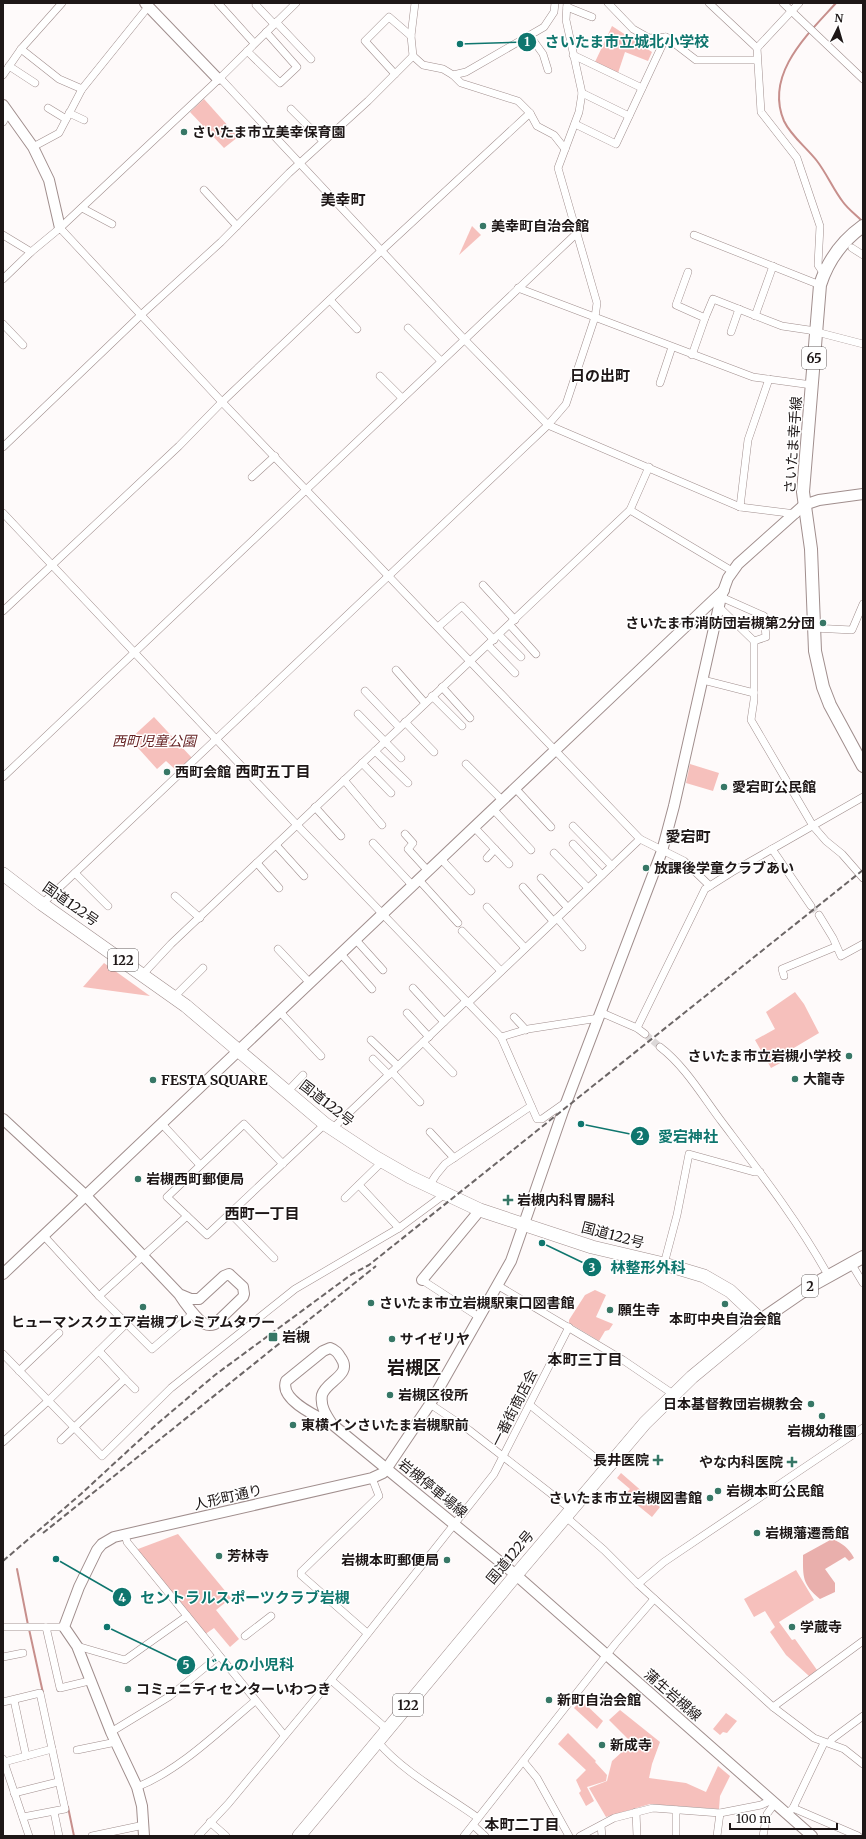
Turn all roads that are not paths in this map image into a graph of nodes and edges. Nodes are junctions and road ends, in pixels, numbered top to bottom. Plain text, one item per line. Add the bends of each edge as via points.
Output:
1 (62, 3) edge
2 (296, 3) edge
3 (415, 3) edge
4 (555, 3) edge
5 (608, 3) edge
6 (709, 3) edge
7 (783, 3) edge
8 (799, 3) edge
9 (221, 4) edge
10 (147, 5) edge
11 (256, 5) dead end
12 (567, 5) edge
13 (792, 11) junction
14 (592, 17) dead end
15 (275, 23) junction
16 (266, 32) junction
17 (411, 36) junction
18 (530, 36) junction
19 (666, 37) junction
20 (254, 44) junction
21 (756, 48) junction
22 (21, 49) junction
23 (247, 51) junction
24 (574, 55) junction
25 (413, 56) junction
26 (311, 59) dead end
27 (757, 60) junction
28 (9, 66) junction
29 (548, 70) dead end
30 (395, 74) junction
31 (3, 75) edge
32 (453, 75) junction
33 (219, 78) junction
34 (863, 79) edge
35 (35, 83) dead end
36 (642, 88) junction
37 (82, 89) junction
38 (582, 93) junction
39 (48, 108) dead end
40 (291, 109) dead end
41 (5, 113) edge
42 (530, 113) junction
43 (68, 116) junction
44 (629, 116) junction
45 (84, 120) dead end
46 (575, 124) junction
47 (323, 141) junction
48 (33, 147) junction
49 (565, 149) junction
50 (299, 164) junction
51 (204, 190) dead end
52 (82, 208) junction
53 (112, 224) dead end
54 (237, 226) junction
55 (863, 226) edge
56 (60, 228) junction
57 (577, 233) junction
58 (3, 235) edge
59 (694, 235) dead end
60 (852, 248) dead end
61 (381, 250) junction
62 (31, 252) junction
63 (863, 255) edge
64 (773, 266) junction
65 (688, 272) dead end
66 (3, 279) edge
67 (822, 279) junction
68 (518, 288) junction
69 (330, 300) junction
70 (739, 309) junction
71 (142, 314) junction
72 (754, 316) junction
73 (595, 317) junction
74 (705, 318) junction
75 (3, 324) edge
76 (408, 328) dead end
77 (357, 329) dead end
78 (731, 332) dead end
79 (816, 332) junction
80 (465, 340) junction
81 (863, 344) edge
82 (23, 345) dead end
83 (672, 347) junction
84 (692, 355) junction
85 (441, 361) junction
86 (380, 376) dead end
87 (769, 379) junction
88 (660, 384) dead end
89 (812, 385) junction
90 (402, 398) junction
91 (222, 402) junction
92 (548, 425) junction
93 (3, 447) edge
94 (275, 456) junction
95 (649, 467) junction
96 (252, 477) dead end
97 (306, 488) junction
98 (863, 494) edge
99 (740, 507) junction
100 (800, 509) junction
101 (630, 510) junction
102 (3, 513) edge
103 (52, 565) junction
104 (732, 571) junction
105 (388, 575) junction
106 (483, 584) dead end
107 (721, 598) junction
108 (863, 604) edge
109 (3, 611) edge
110 (512, 622) junction
111 (438, 627) junction
112 (813, 628) junction
113 (496, 638) junction
114 (754, 641) junction
115 (488, 645) junction
116 (135, 651) junction
117 (536, 654) dead end
118 (521, 657) dead end
119 (471, 661) junction
120 (396, 670) dead end
121 (515, 673) dead end
122 (703, 680) junction
123 (442, 687) junction
124 (365, 691) dead end
125 (754, 693) junction
126 (432, 696) junction
127 (425, 703) junction
128 (358, 714) dead end
129 (470, 718) dead end
130 (402, 725) junction
131 (462, 726) dead end
132 (216, 739) junction
133 (385, 741) junction
134 (555, 750) junction
135 (375, 751) junction
136 (434, 752) dead end
137 (401, 758) dead end
138 (362, 763) junction
139 (466, 764) dead end
140 (863, 766) edge
141 (3, 777) edge
142 (344, 780) junction
143 (408, 783) dead end
144 (515, 788) junction
145 (391, 793) dead end
146 (863, 797) edge
147 (502, 800) junction
148 (316, 807) junction
149 (493, 809) junction
150 (297, 825) junction
151 (382, 825) dead end
152 (573, 826) dead end
153 (813, 826) junction
154 (474, 827) junction
155 (552, 827) dead end
156 (405, 834) dead end
157 (342, 836) dead end
158 (640, 839) junction
159 (373, 843) dead end
160 (573, 844) dead end
161 (276, 845) junction
162 (495, 849) junction
163 (772, 849) junction
164 (531, 850) dead end
165 (662, 851) junction
166 (554, 853) dead end
167 (487, 858) dead end
168 (441, 859) junction
169 (257, 863) junction
170 (509, 864) dead end
171 (612, 866) junction
172 (428, 871) junction
173 (75, 873) junction
174 (3, 874) edge
175 (602, 875) junction
176 (304, 876) dead end
177 (541, 878) dead end
178 (863, 878) edge
179 (416, 883) junction
180 (710, 886) junction
181 (523, 887) dead end
182 (279, 888) dead end
183 (588, 888) junction
184 (470, 891) dead end
185 (176, 896) dead end
186 (42, 904) junction
187 (108, 906) dead end
188 (811, 906) tunnel mouth
189 (487, 907) dead end
190 (568, 908) junction
191 (383, 914) junction
192 (818, 915) tunnel mouth
193 (200, 918) junction
194 (555, 920) junction
195 (458, 923) dead end
196 (462, 931) dead end
197 (356, 940) junction
198 (863, 944) edge
199 (582, 947) dead end
200 (835, 947) junction
201 (525, 948) junction
202 (278, 949) dead end
203 (341, 954) junction
204 (203, 968) dead end
205 (383, 970) dead end
206 (501, 972) junction
207 (143, 974) junction
208 (784, 976) dead end
209 (310, 983) junction
210 (413, 988) dead end
211 (372, 989) dead end
212 (174, 997) junction
213 (467, 1002) junction
214 (280, 1012) junction
215 (407, 1013) dead end
216 (600, 1015) junction
217 (514, 1017) dead end
218 (444, 1022) junction
219 (637, 1028) junction
220 (526, 1030) junction
221 (645, 1034) tunnel mouth
222 (501, 1037) junction
223 (426, 1039) junction
224 (372, 1040) dead end
225 (660, 1047) tunnel mouth
226 (239, 1051) junction
227 (321, 1056) dead end
228 (373, 1059) dead end
229 (398, 1066) junction
230 (453, 1073) dead end
231 (390, 1074) junction
232 (303, 1075) dead end
233 (287, 1092) junction
234 (567, 1101) junction
235 (420, 1102) dead end
236 (532, 1106) junction
237 (3, 1119) edge
238 (162, 1124) junction
239 (329, 1127) junction
240 (430, 1132) dead end
241 (454, 1158) junction
242 (383, 1161) junction
243 (283, 1164) junction
244 (200, 1165) junction
245 (760, 1172) junction
246 (359, 1185) junction
247 (429, 1186) junction
248 (445, 1194) junction
249 (86, 1196) junction
250 (345, 1198) dead end
251 (480, 1210) junction
252 (230, 1213) junction
253 (187, 1216) junction
254 (523, 1225) junction
255 (398, 1228) junction
256 (44, 1236) junction
257 (142, 1255) junction
258 (863, 1257) edge
259 (274, 1258) dead end
260 (851, 1263) junction
261 (664, 1264) junction
262 (3, 1274) edge
263 (828, 1275) junction
264 (422, 1280) joint
265 (863, 1284) edge
266 (497, 1285) junction
267 (179, 1294) junction
268 (99, 1296) junction
269 (199, 1299) junction
270 (192, 1316) junction
271 (479, 1317) junction
272 (761, 1320) junction
273 (127, 1323) junction
274 (569, 1327) junction
275 (59, 1333) dead end
276 (99, 1351) junction
277 (3, 1354) edge
278 (19, 1370) junction
279 (125, 1380) junction
280 (135, 1389) dead end
281 (673, 1394) junction
282 (48, 1401) junction
283 (430, 1404) junction
284 (530, 1405) junction
285 (332, 1424) junction
286 (73, 1426) junction
287 (863, 1428) edge
288 (4, 1440) edge
289 (61, 1440) dead end
290 (503, 1458) junction
291 (387, 1468) junction
292 (608, 1468) junction
293 (372, 1478) junction
294 (569, 1514) junction
295 (455, 1524) junction
296 (126, 1534) junction
297 (516, 1574) junction
298 (638, 1584) junction
299 (654, 1598) junction
300 (187, 1616) junction
301 (271, 1616) dead end
302 (3, 1627) edge
303 (46, 1627) junction
304 (64, 1627) junction
305 (367, 1633) junction
306 (245, 1636) dead end
307 (863, 1642) edge
308 (77, 1646) junction
309 (23, 1653) dead end
310 (607, 1655) junction
311 (219, 1656) junction
312 (3, 1657) edge
313 (332, 1680) junction
314 (89, 1681) junction
315 (14, 1700) junction
316 (255, 1701) junction
317 (3, 1702) edge
318 (773, 1707) junction
319 (863, 1716) edge
320 (388, 1730) junction
321 (111, 1732) junction
322 (284, 1735) junction
323 (116, 1742) junction
324 (378, 1742) junction
325 (827, 1743) junction
326 (52, 1749) junction
327 (77, 1750) dead end
328 (26, 1756) junction
329 (4, 1760) edge
330 (523, 1761) junction
331 (863, 1764) edge
332 (58, 1782) junction
333 (137, 1787) junction
334 (14, 1792) junction
335 (774, 1802) junction
336 (676, 1810) junction
337 (790, 1811) junction
338 (54, 1812) junction
339 (636, 1812) junction
340 (720, 1813) junction
341 (23, 1817) junction
342 (478, 1818) junction
343 (210, 1822) junction
344 (144, 1825) junction
345 (473, 1825) junction
346 (601, 1826) junction
347 (801, 1831) edge
348 (29, 1836) edge
349 (59, 1836) edge
350 (92, 1836) edge
351 (144, 1836) edge
352 (198, 1836) edge
353 (226, 1836) edge
354 (299, 1836) edge
355 (464, 1836) edge
356 (485, 1836) edge
357 (569, 1836) edge
358 (580, 1836) edge
359 (602, 1836) edge
360 (636, 1836) edge
361 (676, 1836) edge
362 (717, 1836) edge
363 (763, 1836) edge
364 (812, 1836) edge
365 (858, 1836) edge

1 - 22 street
2 - 15 street
3 - 17 street
4 - 18 street via 554,12 546,24
5 - 19 street via 633,29 649,38
6 - 21 street
7 - 13 street
8 - 13 street
9 - 20 street
10 - 33 street
10 - 37 street
11 - 15 street
12 - 14 street
12 - 24 street via 566,20
13 - 21 street
13 - 34 street
15 - 16 street
15 - 26 street
16 - 20 street
16 - 23 street via 297,67 280,83
17 - 25 street
17 - 30 street via 389,17 365,41
18 - 29 street via 543,54
18 - 32 street via 466,72
19 - 27 street via 696,60
19 - 36 street
20 - 23 street
21 - 27 street
22 - 28 street
22 - 37 street via 59,79
23 - 33 street
24 - 36 street
24 - 38 street
25 - 30 street
25 - 32 street via 423,65 443,69
27 - 67 street via 761,112 797,158 820,226 818,265
28 - 31 street
28 - 35 street
30 - 47 street
32 - 42 street via 461,83 518,101
33 - 50 street
33 - 52 street
36 - 44 street
37 - 43 street
38 - 44 street
38 - 46 street
39 - 43 street
40 - 47 street
41 - 48 street
42 - 49 street via 536,126 554,134
42 - 61 street
43 - 45 street
43 - 48 street via 59,133
44 - 46 street via 616,144
46 - 49 street
47 - 50 street
48 - 56 street via 49,180
49 - 57 street via 558,168
50 - 54 street
50 - 61 street
51 - 54 street
52 - 53 street
52 - 56 street
54 - 71 street
55 - 67 main road, さいたま幸手線 / 65 via 843,242
56 - 62 street
56 - 71 street
57 - 68 street
57 - 73 street via 597,303
58 - 62 street
59 - 64 street
60 - 63 street
61 - 69 street
61 - 80 street
62 - 66 street
64 - 67 street
64 - 72 street
65 - 74 street via 676,305
67 - 79 main road, さいたま幸手線 / 65
68 - 73 street
68 - 80 street
69 - 77 street
69 - 91 street
70 - 72 street
70 - 74 street via 713,299
70 - 78 street
71 - 91 street
71 - 93 street
72 - 79 street via 782,326
73 - 83 street
73 - 92 street via 566,404
74 - 84 street
75 - 82 street
76 - 85 street
79 - 81 street
79 - 89 main road, さいたま幸手線 / 65
80 - 85 street
80 - 92 street
83 - 84 street
83 - 88 street
84 - 87 street via 754,377
85 - 90 street
86 - 90 street
87 - 89 street
87 - 99 street via 748,440
89 - 100 main road, さいたま幸手線 / 65
90 - 97 street
91 - 94 street
91 - 103 street
92 - 95 street
92 - 105 street
94 - 96 street
94 - 97 street
95 - 99 street
95 - 101 street
97 - 105 street
97 - 116 street
98 - 100 street via 819,500
99 - 100 street
100 - 104 street
100 - 112 main road, さいたま幸手線 / 65 via 811,549
101 - 104 street
101 - 110 street
102 - 103 street
103 - 109 street
103 - 116 street
104 - 107 street
105 - 111 street
105 - 132 street
106 - 110 street
107 - 114 street
107 - 114 street via 764,616 766,637
107 - 122 street
107 - 134 street
108 - 112 street via 852,630
110 - 113 street
110 - 117 street
111 - 113 street via 462,606
111 - 119 street
112 - 140 main road, さいたま幸手線 / 65 via 823,687
113 - 115 street
113 - 118 street
114 - 125 street
115 - 119 street
115 - 121 street
116 - 132 street
116 - 141 street
119 - 123 street
119 - 134 street
120 - 127 street
122 - 125 street
122 - 165 street
123 - 126 street
123 - 129 street
124 - 130 street
125 - 153 street via 751,720
126 - 127 street
126 - 131 street
127 - 130 street
128 - 133 street
130 - 133 street
130 - 136 street
132 - 150 street
132 - 173 street
133 - 135 street
133 - 137 street
134 - 144 street
134 - 158 street
135 - 138 street
135 - 143 street
138 - 142 street
138 - 145 street
139 - 147 street
142 - 148 street
142 - 151 street
144 - 147 street
144 - 155 street
146 - 153 street
147 - 149 street
148 - 150 street
148 - 157 street
149 - 154 street
149 - 164 street
150 - 161 street
150 - 191 street
152 - 171 street
153 - 163 street
153 - 178 street
154 - 162 street
154 - 168 street
156 - 172 street via 413,843 408,849
158 - 165 street
158 - 171 street
159 - 179 street
160 - 175 street
161 - 169 street
161 - 176 street
162 - 167 street
162 - 170 street
163 - 180 street
163 - 188 street
165 - 180 street via 684,860
165 - 216 street
166 - 183 street
168 - 172 street
168 - 184 street
169 - 182 street
169 - 193 street
171 - 175 street
172 - 179 street
173 - 186 street
173 - 187 street
174 - 186 highway, 国道122号 / 122
175 - 183 street
177 - 190 street
179 - 191 street
179 - 195 street
180 - 219 street via 705,889
181 - 194 street
183 - 190 street
185 - 193 street
186 - 207 highway, 国道122号 / 122
189 - 201 street
190 - 194 street
191 - 197 street
191 - 213 street
192 - 200 street via 833,938
193 - 207 street
194 - 199 street
194 - 201 street
196 - 206 street
197 - 203 street
197 - 205 street
198 - 200 street via 840,956
200 - 208 street via 782,969
201 - 206 street
202 - 209 street
203 - 209 street
203 - 211 street
204 - 212 street
206 - 213 street
207 - 212 highway, 国道122号 / 122
209 - 214 street
210 - 218 street
212 - 226 highway, 国道122号 / 122
213 - 218 street
213 - 222 street
214 - 226 street
214 - 227 street
215 - 223 street
216 - 219 street
216 - 220 street
216 - 234 street
217 - 220 street
218 - 223 street
219 - 221 street
220 - 222 street
222 - 236 street
223 - 229 street
223 - 230 street
224 - 229 street
225 - 245 street via 687,1075
226 - 233 highway, 国道122号 / 122
226 - 238 street
228 - 231 street
229 - 231 street
231 - 235 street
231 - 239 street
232 - 233 street
233 - 239 highway, 国道122号 / 122
234 - 236 street via 542,1119 537,1119
234 - 254 street
236 - 241 street
237 - 249 street
238 - 244 street
238 - 249 street
239 - 242 highway, 国道122号 / 122
239 - 243 street
240 - 241 street
241 - 247 street via 436,1175
242 - 246 street
242 - 247 highway, 国道122号 / 122
243 - 244 street via 244,1124
243 - 252 street
244 - 253 street via 168,1197
245 - 261 street via 689,1154
245 - 263 street via 810,1242
246 - 250 street
246 - 255 street
247 - 248 highway, 国道122号 / 122
248 - 251 highway, 国道122号 / 122
248 - 255 street
249 - 256 street
249 - 257 street
251 - 254 highway, 国道122号 / 122
251 - 264 street
252 - 253 street via 207,1235
252 - 259 street
253 - 257 street
254 - 261 highway, 国道122号 / 122 via 592,1247
254 - 266 street via 511,1261
255 - 286 street via 295,1289 171,1388 102,1456
256 - 262 street
256 - 268 street
257 - 267 street
257 - 268 street
258 - 260 main road, 2
260 - 263 main road, 2
260 - 265 street
261 - 272 highway, 国道122号 / 122 via 717,1282 742,1300
263 - 272 main road, 2
264 - 271 street
266 - 271 street
266 - 274 street
267 - 269 street
267 - 270 street
268 - 273 street
269 - 270 street
269 - 270 street via 226,1275 232,1275 244,1290 243,1297 215,1324 204,1324
270 - 273 street via 152,1349
271 - 283 street
272 - 281 highway, 国道122号 / 122
273 - 276 street
274 - 281 street
274 - 284 street, 一番街商店会
275 - 278 street
276 - 279 street
276 - 282 street
277 - 278 street
278 - 282 street
279 - 280 street
279 - 286 street
281 - 292 highway, 国道122号 / 122
282 - 286 street
282 - 288 street
283 - 290 street, 一番街商店会
283 - 291 street
284 - 290 street, 一番街商店会
284 - 292 street
285 - 285 street via 297,1404 286,1393 284,1385 323,1351 330,1348 343,1360 344,1367 322,1395 322,1406
285 - 291 street, 岩槻停車場線
286 - 289 street
287 - 298 street via 664,1562
290 - 294 street, 一番街商店会
290 - 295 street, 一番街商店会 via 494,1474
291 - 293 street, 人形町通り
291 - 295 street, 岩槻停車場線
292 - 294 highway, 国道122号 / 122
293 - 296 street, 人形町通り
293 - 305 street via 379,1496 301,1572 301,1575
294 - 297 highway, 国道122号 / 122
294 - 298 street, 一番街商店会
295 - 297 street, 岩槻停車場線
295 - 305 street, 一番街商店会
296 - 300 street via 127,1542
296 - 304 street, 人形町通り via 106,1541 97,1550
297 - 310 street, 蒲生岩槻線
297 - 320 highway, 国道122号 / 122
298 - 299 street, 一番街商店会
299 - 310 street
299 - 318 street, 一番街商店会
300 - 308 street via 125,1660
300 - 311 street
301 - 306 street
302 - 303 street
303 - 304 street
303 - 314 street via 60,1688
304 - 308 street
305 - 313 street, 一番街商店会
307 - 318 street
308 - 314 street
309 - 312 street
310 - 330 street
310 - 335 street, 蒲生岩槻線
311 - 316 street
311 - 321 street via 170,1696
313 - 320 street
313 - 322 street, 一番街商店会
314 - 321 street
315 - 317 street
315 - 326 street via 40,1693
315 - 328 street
316 - 322 street
316 - 333 street via 185,1758 153,1780
318 - 325 street, 一番街商店会 via 814,1738
319 - 325 street
320 - 324 highway, 国道122号 / 122
321 - 323 street
322 - 343 street, 一番街商店会 via 228,1804
323 - 327 street
323 - 333 street
324 - 342 street via 384,1750 416,1775
324 - 354 highway, 国道122号 / 122
325 - 331 street, 一番街商店会 via 844,1749
325 - 337 street
326 - 328 street
326 - 332 street
328 - 329 street
329 - 334 street
330 - 342 street
330 - 357 street via 537,1778
332 - 334 street
332 - 338 street via 65,1809
333 - 344 street
334 - 341 street
335 - 337 street, 蒲生岩槻線
335 - 340 street
335 - 363 street via 767,1814
336 - 339 street via 653,1808
336 - 340 street
336 - 361 street
337 - 347 street, 蒲生岩槻線
337 - 365 street
338 - 341 street
338 - 349 street
339 - 346 street via 614,1818
339 - 360 street
340 - 362 street
341 - 348 street
342 - 345 street
343 - 352 street, 一番街商店会
343 - 353 street
344 - 350 street
344 - 351 street
345 - 355 street
345 - 356 street
346 - 358 street
346 - 359 street
347 - 364 street, 蒲生岩槻線

